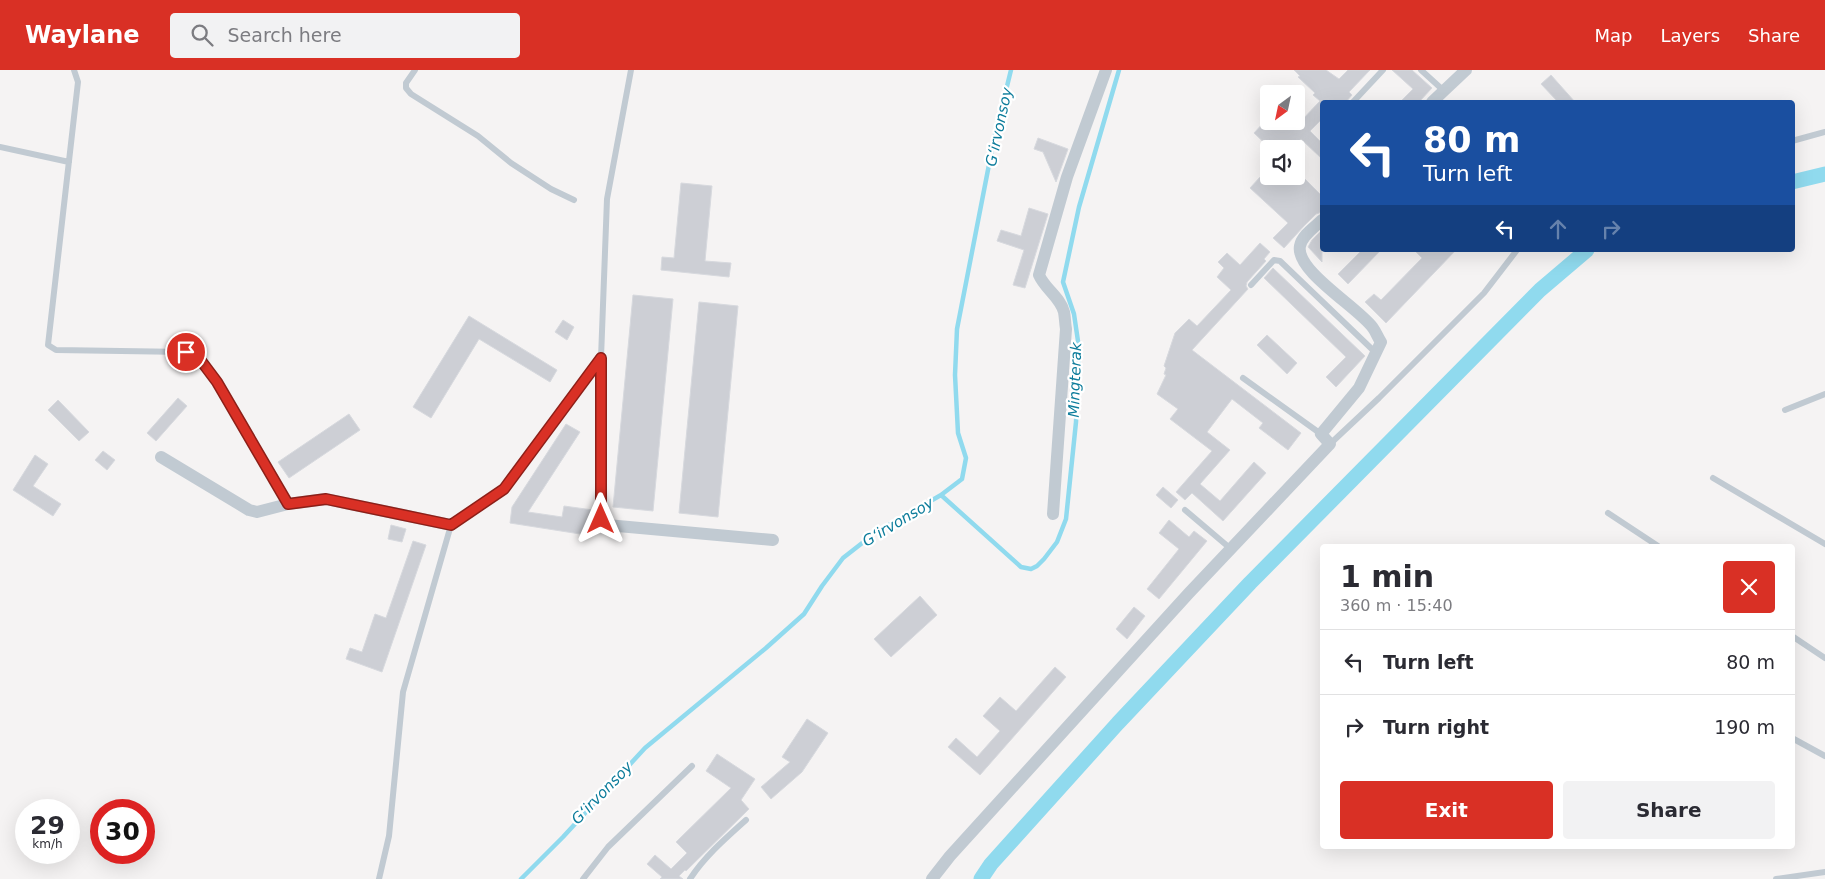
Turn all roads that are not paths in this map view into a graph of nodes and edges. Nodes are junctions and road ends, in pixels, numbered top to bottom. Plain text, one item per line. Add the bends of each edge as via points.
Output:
1 (74, 70) edge
2 (415, 70) edge
3 (632, 70) edge
4 (1106, 70) edge
5 (1383, 70) edge
6 (1422, 70) edge
7 (1466, 70) edge
8 (1443, 90) junction
9 (1355, 100) edge
10 (1434, 100) edge
11 (1825, 132) edge
12 (1795, 140) edge
13 (0, 148) edge
14 (69, 162) junction
15 (574, 200) dead end
16 (1320, 222) edge
17 (1516, 252) edge
18 (1251, 284) dead end
19 (1376, 353) junction
20 (601, 358) junction
21 (1243, 378) dead end
22 (1825, 394) edge
23 (1785, 410) dead end
24 (1321, 434) junction
25 (1330, 444) junction
26 (162, 457) dead end
27 (1714, 478) dead end
28 (288, 504) junction
29 (1185, 510) dead end
30 (1608, 513) dead end
31 (1052, 514) dead end
32 (451, 525) junction
33 (773, 540) dead end
34 (1655, 544) edge
35 (1825, 544) edge
36 (1231, 549) junction
37 (1795, 638) edge
38 (1825, 658) edge
39 (1795, 740) edge
40 (1825, 756) edge
41 (692, 766) dead end
42 (746, 820) dead end
43 (1825, 872) edge
44 (380, 879) edge
45 (583, 879) edge
46 (690, 879) edge
47 (932, 879) edge
48 (1776, 879) edge

1 - 14 lane via 78,82
2 - 15 lane via 406,83 411,94 478,136 551,189
3 - 20 lane via 607,199
4 - 31 street via 1067,177 1038,275 1058,300 1064,312 1066,329
5 - 9 lane
6 - 8 lane
7 - 8 street
8 - 10 street
11 - 12 lane
13 - 14 lane
14 - 28 lane via 48,344 56,350 186,352 202,362
16 - 19 street via 1300,245 1300,254 1307,268 1373,328 1381,342
17 - 25 lane via 1484,293
18 - 19 lane via 1274,260 1280,261
19 - 24 street via 1359,388
20 - 32 lane via 504,489
20 - 33 street via 601,519 607,525
21 - 24 lane
22 - 23 lane
24 - 25 street
25 - 36 street
26 - 28 street via 249,510 257,512
27 - 35 lane
28 - 32 street via 326,499
29 - 36 lane
30 - 34 lane
32 - 44 lane via 403,692 389,836
36 - 47 street
37 - 38 lane
39 - 40 lane
41 - 45 lane via 608,847
42 - 46 lane via 714,849
43 - 48 lane

